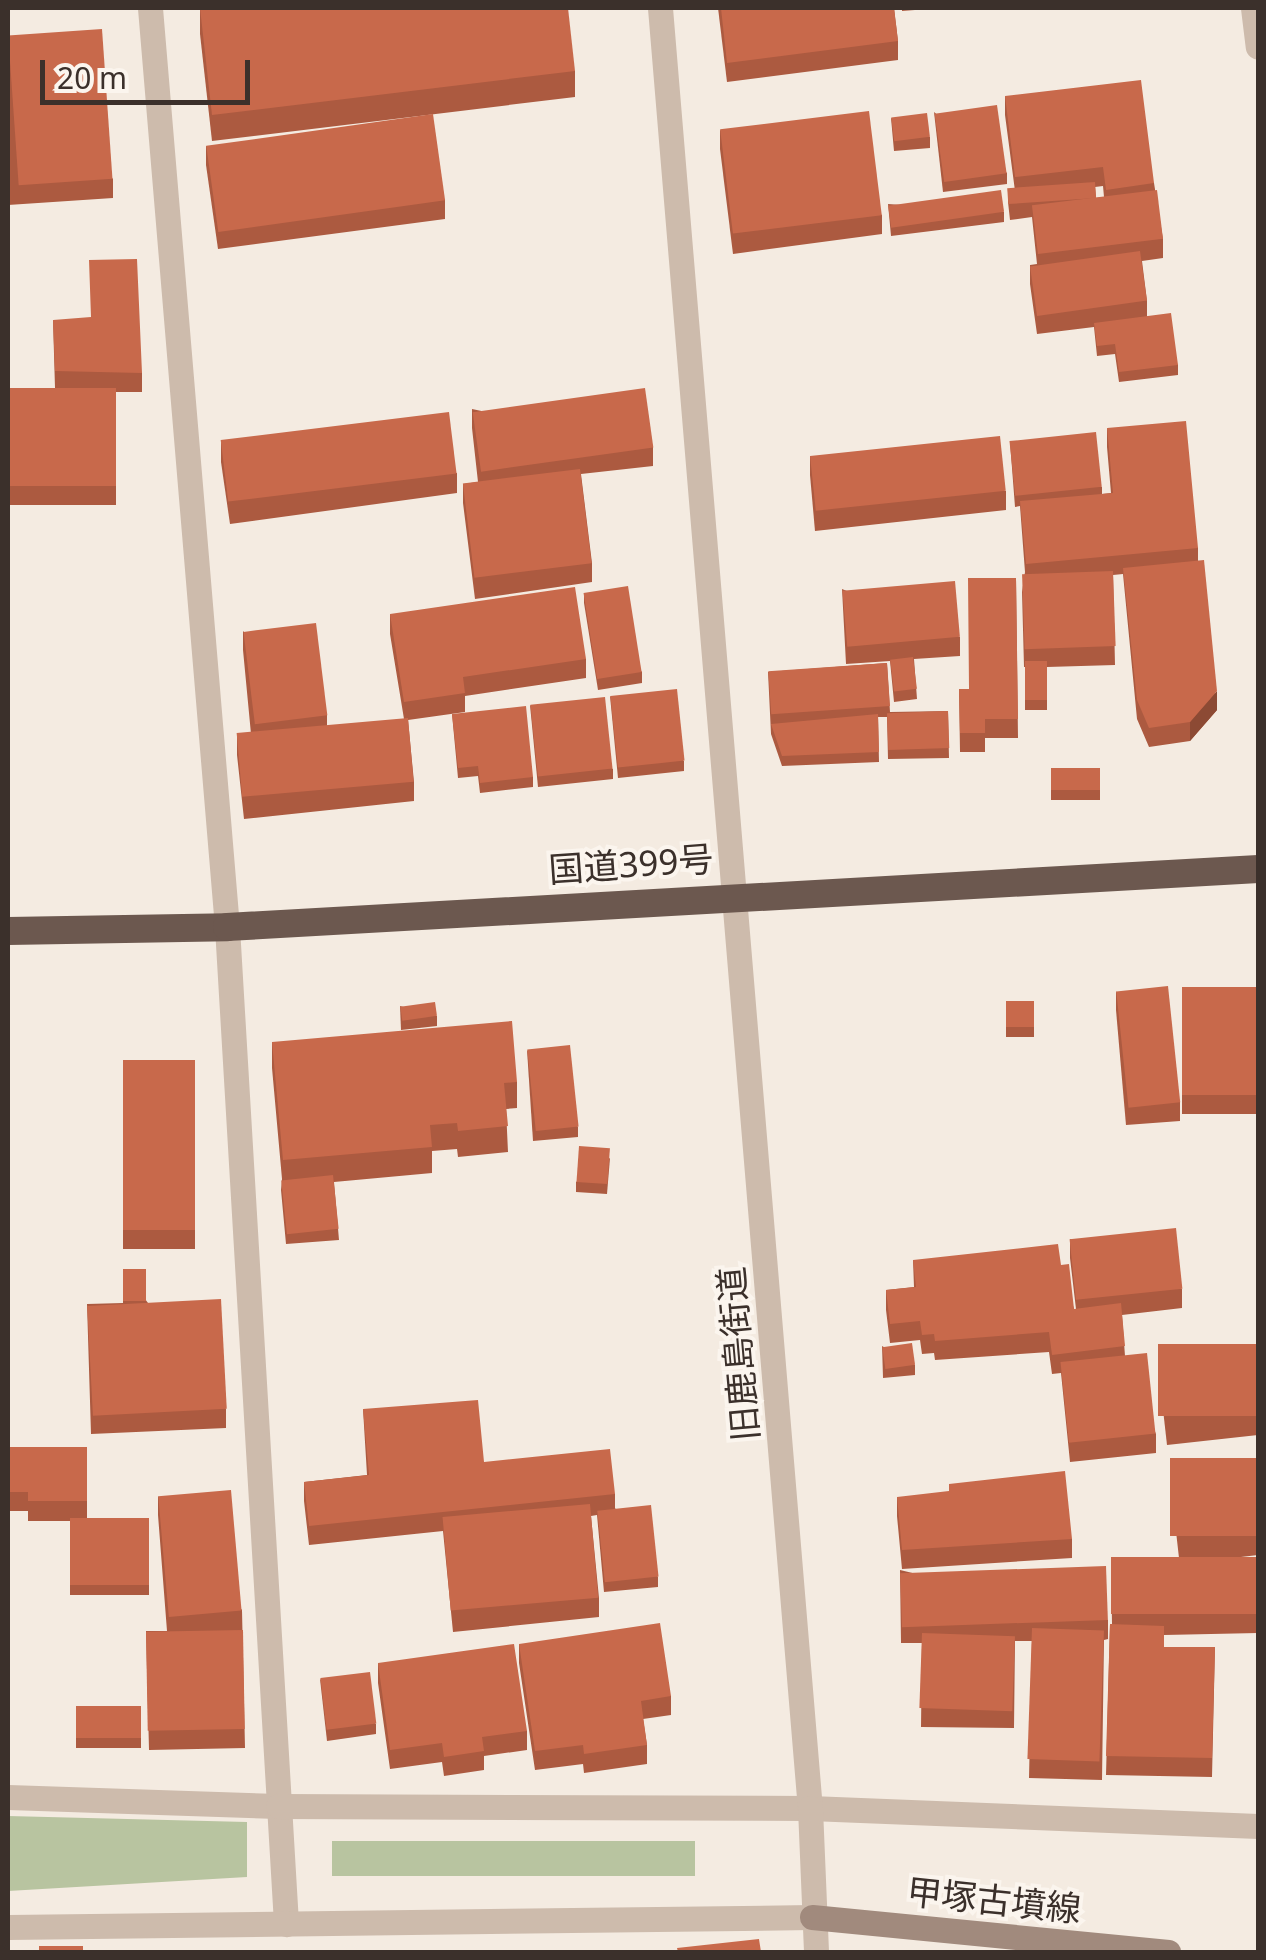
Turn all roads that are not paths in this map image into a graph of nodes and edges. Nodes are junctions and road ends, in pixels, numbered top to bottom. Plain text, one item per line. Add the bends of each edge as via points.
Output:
1 (150, 8) edge
2 (660, 8) edge
3 (1253, 8) edge
4 (1258, 47) edge
5 (1258, 868) edge
6 (736, 895) junction
7 (227, 927) junction
8 (8, 932) edge
9 (8, 1796) edge
10 (278, 1806) junction
11 (810, 1808) junction
12 (1258, 1826) edge
13 (812, 1917) junction
14 (286, 1924) junction
15 (8, 1927) edge
16 (816, 1952) edge
17 (1168, 1952) edge

1 - 7 street
2 - 6 street, 旧鹿島街道
3 - 4 street
5 - 6 highway, 国道399号
6 - 7 highway, 国道399号
6 - 11 street, 旧鹿島街道
7 - 8 highway, 国道399号
7 - 10 street
9 - 10 street
10 - 11 street
10 - 14 street
11 - 12 street
11 - 13 street, 旧鹿島街道
13 - 14 street
13 - 16 street
13 - 17 main road, 甲塚古墳線
14 - 15 street

